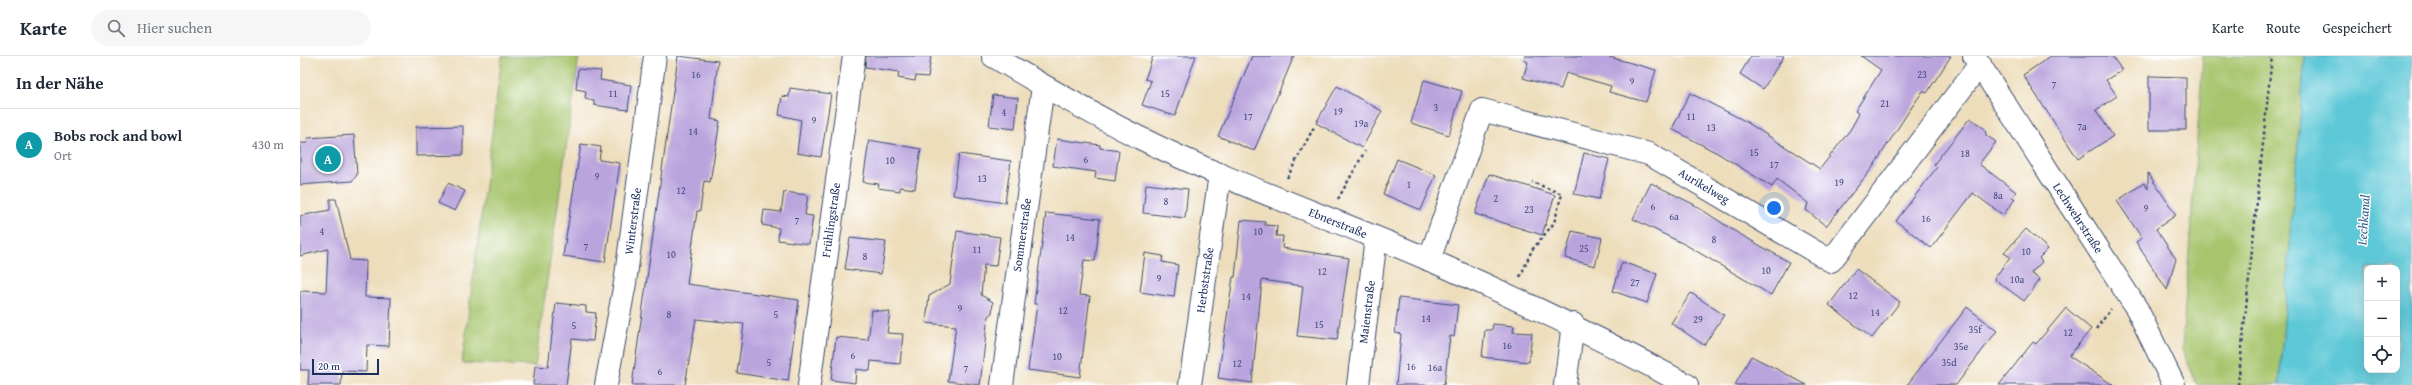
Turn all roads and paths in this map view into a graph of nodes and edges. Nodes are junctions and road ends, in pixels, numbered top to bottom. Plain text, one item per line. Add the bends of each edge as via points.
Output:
1 (655, 56) edge
2 (854, 56) edge
3 (992, 56) edge
4 (2272, 56) edge
5 (1977, 60) edge
6 (1043, 86) junction
7 (1314, 127) dead end
8 (1365, 151) dead end
9 (1220, 174) junction
10 (1532, 182) dead end
11 (1276, 197) junction
12 (1328, 218) junction
13 (1376, 238) junction
14 (1429, 260) junction
15 (1512, 297) junction
16 (1573, 324) junction
17 (606, 385) edge
18 (809, 385) edge
19 (1002, 385) edge
20 (1190, 385) edge
21 (1358, 385) edge
22 (1565, 385) edge
23 (1686, 385) edge
24 (2174, 385) edge
25 (2238, 385) edge

1 - 17 street, Winterstraße via 625,283
2 - 18 street, Frühlingstraße
3 - 6 street, Ebnerstraße
4 - 25 path
5 - 14 street, Aurikelweg via 1831,261 1650,154 1482,110
5 - 24 street, Lechwehrstraße via 2137,309
6 - 9 street, Ebnerstraße via 1138,137
6 - 19 street, Sommerstraße
7 - 11 path
8 - 12 path
9 - 11 street, Ebnerstraße
9 - 20 street, Herbststraße
10 - 15 path via 1562,194 1554,223 1532,250
11 - 12 street, Ebnerstraße
12 - 13 street, Ebnerstraße
13 - 14 street, Ebnerstraße
13 - 21 street, Maienstraße
14 - 15 street, Ebnerstraße
15 - 16 street, Ebnerstraße
16 - 22 street
16 - 23 street, Ebnerstraße

